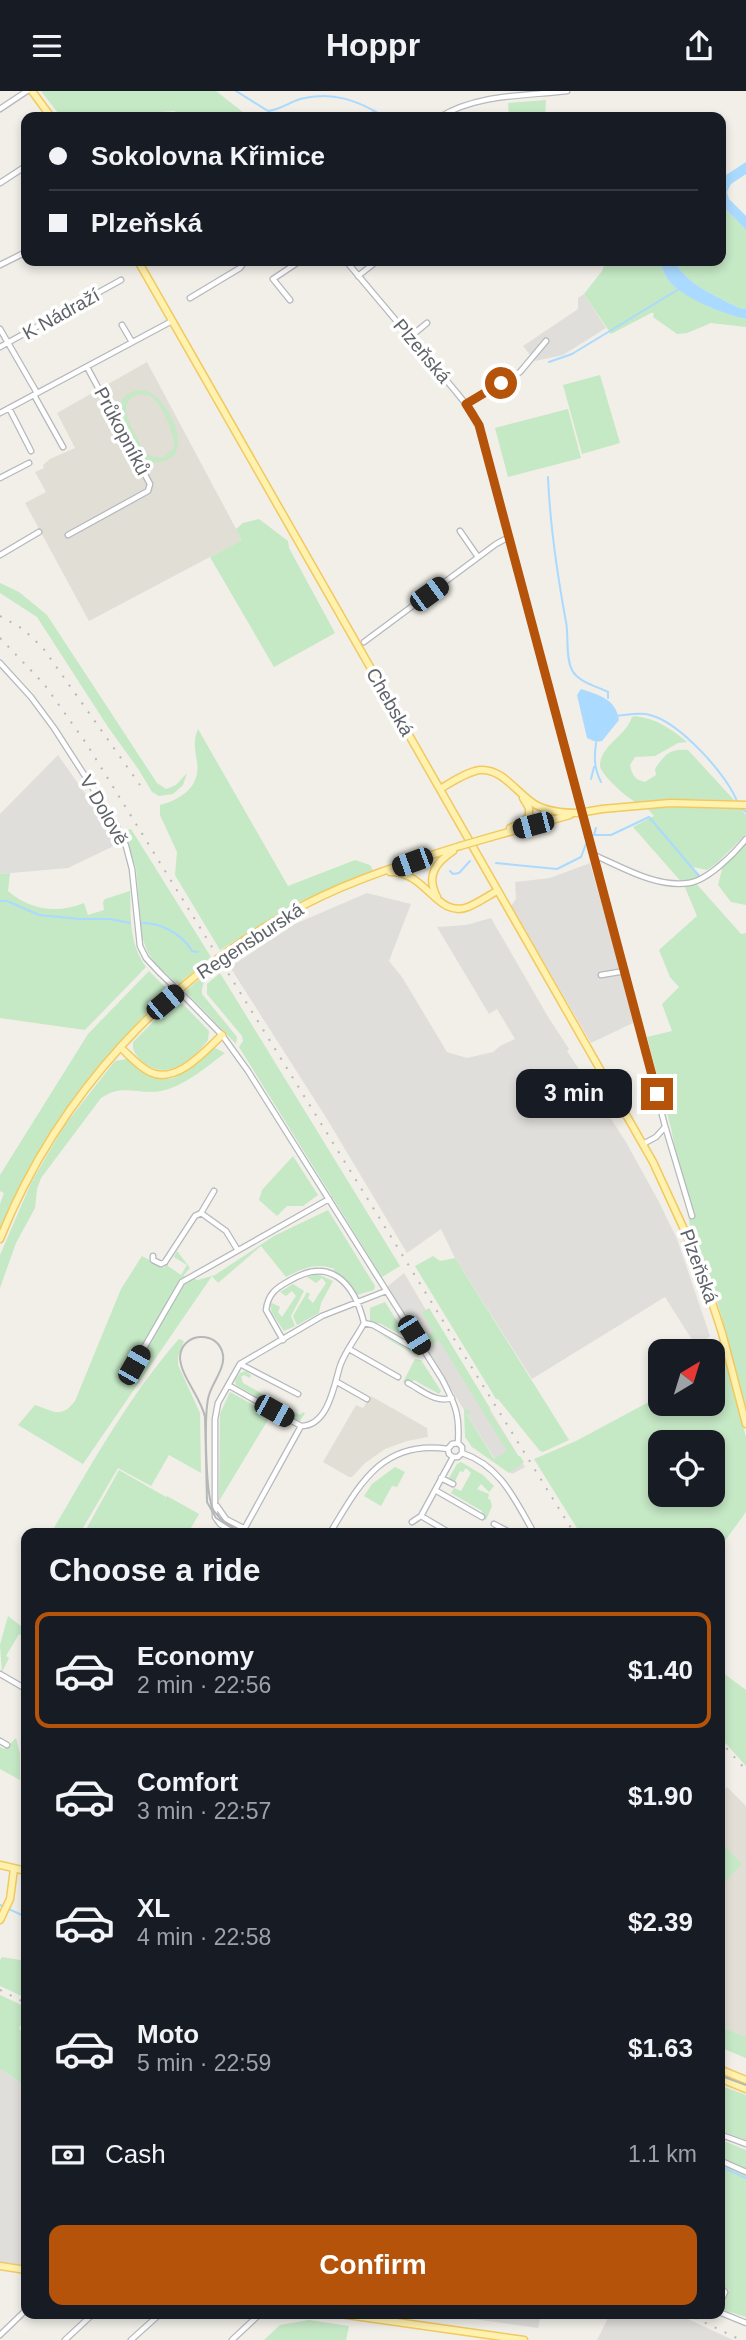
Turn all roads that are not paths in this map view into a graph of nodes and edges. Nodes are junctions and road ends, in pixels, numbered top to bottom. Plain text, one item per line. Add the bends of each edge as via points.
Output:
1 (30, 91) edge
2 (567, 91) edge
3 (0, 109) edge
4 (47, 112) edge
5 (449, 112) edge
6 (21, 169) edge
7 (0, 184) edge
8 (21, 254) edge
9 (0, 265) edge
10 (141, 266) edge
11 (241, 266) edge
12 (292, 266) edge
13 (350, 266) edge
14 (371, 266) edge
15 (358, 276) junction
16 (121, 280) dead end
17 (190, 298) dead end
18 (289, 300) dead end
19 (173, 320) junction
20 (427, 323) dead end
21 (122, 325) dead end
22 (0, 330) edge
23 (410, 337) junction
24 (546, 341) dead end
25 (132, 342) junction
26 (8, 343) junction
27 (0, 347) edge
28 (87, 366) junction
29 (35, 394) junction
30 (466, 404) junction
31 (9, 408) junction
32 (0, 413) edge
33 (63, 447) dead end
34 (31, 451) dead end
35 (29, 463) dead end
36 (0, 478) edge
37 (460, 531) dead end
38 (39, 532) dead end
39 (68, 535) dead end
40 (509, 537) junction
41 (0, 555) edge
42 (478, 557) junction
43 (364, 642) dead end
44 (0, 663) edge
45 (440, 789) junction
46 (520, 794) junction
47 (746, 805) edge
48 (569, 815) junction
49 (498, 834) junction
50 (746, 839) edge
51 (449, 851) junction
52 (594, 855) junction
53 (375, 875) junction
54 (498, 891) junction
55 (446, 906) junction
56 (625, 971) junction
57 (601, 975) dead end
58 (222, 1035) junction
59 (120, 1047) junction
60 (665, 1126) junction
61 (643, 1144) junction
62 (214, 1191) dead end
63 (329, 1199) junction
64 (201, 1213) junction
65 (692, 1216) dead end
66 (0, 1239) edge
67 (237, 1249) junction
68 (153, 1256) dead end
69 (386, 1291) junction
70 (357, 1303) junction
71 (364, 1323) junction
72 (283, 1340) junction
73 (410, 1346) dead end
74 (349, 1349) junction
75 (240, 1364) junction
76 (134, 1365) dead end
77 (398, 1377) dead end
78 (337, 1382) junction
79 (408, 1383) dead end
80 (228, 1385) junction
81 (298, 1394) dead end
82 (452, 1398) junction
83 (367, 1399) dead end
84 (746, 1424) edge
85 (301, 1426) junction
86 (458, 1443) junction
87 (448, 1449) junction
88 (462, 1453) junction
89 (453, 1457) junction
90 (441, 1478) junction
91 (453, 1484) dead end
92 (435, 1490) junction
93 (216, 1501) junction
94 (421, 1516) junction
95 (482, 1517) dead end
96 (412, 1522) dead end
97 (494, 1524) dead end
98 (227, 1528) edge
99 (239, 1528) edge
100 (245, 1528) edge
101 (334, 1528) edge
102 (438, 1528) edge
103 (502, 1528) edge
104 (531, 1528) edge
105 (0, 1674) edge
106 (21, 1686) edge
107 (0, 1741) edge
108 (7, 1745) dead end
109 (0, 1865) edge
110 (14, 1869) junction
111 (21, 1870) edge
112 (1, 1918) edge
113 (725, 2071) edge
114 (725, 2080) edge
115 (746, 2080) edge
116 (746, 2089) edge
117 (725, 2136) edge
118 (746, 2144) edge
119 (725, 2163) edge
120 (746, 2172) edge
121 (0, 2266) edge
122 (21, 2269) edge
123 (725, 2314) edge
124 (21, 2315) edge
125 (88, 2319) edge
126 (154, 2319) edge
127 (255, 2319) edge
128 (373, 2319) edge
129 (746, 2323) edge
130 (0, 2335) edge
131 (487, 2336) junction
132 (65, 2340) edge
133 (131, 2340) edge
134 (232, 2340) edge
135 (502, 2340) edge
136 (524, 2340) edge

1 - 3 street
1 - 4 main road
2 - 5 street via 480,101
6 - 7 street
8 - 9 street
10 - 19 main road, Chebská
11 - 17 street
12 - 18 street via 273,279
13 - 15 street, Plzeňská
14 - 15 street
15 - 23 street, Plzeňská
16 - 26 street, K Nádraží
19 - 25 street, Průkopníků
19 - 45 main road, Chebská
20 - 23 street
21 - 25 street
22 - 26 street
23 - 30 street, Plzeňská
24 - 30 street via 520,372
25 - 28 street, Průkopníků
26 - 27 street, K Nádraží
26 - 29 street
28 - 29 street, Průkopníků
28 - 39 street, Průkopníků via 150,484 148,491
29 - 31 street, Průkopníků
29 - 33 street
30 - 40 street, Plzeňská via 479,425
31 - 32 street, Průkopníků
31 - 34 street
35 - 36 street
37 - 42 street
38 - 41 street
40 - 42 street
40 - 52 street, Plzeňská
42 - 43 street
44 - 58 street, V Dolově, bridge via 54,728 121,834 132,869 140,946 146,958
45 - 46 main road via 484,770 499,775
45 - 54 main road, Chebská
46 - 48 main road via 544,809
46 - 49 main road via 529,816
47 - 48 main road, bridge via 670,803
48 - 49 main road
49 - 51 main road, bridge
50 - 52 street via 722,864 690,883 641,876
51 - 53 main road, Regensburská
51 - 55 main road via 434,867 431,879
52 - 56 street, Plzeňská
53 - 55 main road via 393,871 411,875
53 - 59 main road, Regensburská via 309,902 256,933 184,985
54 - 55 main road via 467,907
54 - 61 main road, Chebská
56 - 57 street
56 - 60 street, Plzeňská
58 - 59 main road via 186,1066 164,1075 149,1072
58 - 63 street, V Dolově
59 - 66 main road, Regensburská via 42,1152
60 - 61 street
60 - 65 street, Plzeňská
61 - 84 main road, Plzeňská via 699,1262
62 - 64 street
63 - 67 street
63 - 69 street, V Dolově
64 - 67 street via 226,1231
64 - 68 street via 165,1262 157,1262
67 - 76 street via 182,1282
69 - 70 street
69 - 82 street, V Dolově
70 - 71 street
70 - 72 street via 322,1316
70 - 72 street via 353,1291 337,1277 317,1270 301,1274 274,1290 267,1303 269,1319
71 - 73 street
71 - 74 street
72 - 75 street
74 - 77 street
74 - 78 street
75 - 80 street
75 - 81 street
78 - 83 street
78 - 85 street via 318,1420
79 - 82 street via 437,1400
80 - 85 street
80 - 93 street via 215,1419
82 - 86 street via 458,1415
85 - 100 street
86 - 87 street
86 - 88 street
87 - 89 street
87 - 101 street via 411,1450 383,1462 359,1485
88 - 89 street
88 - 104 street via 490,1467 504,1481
89 - 90 street
90 - 91 street
90 - 92 street
92 - 94 street
92 - 95 street
93 - 98 street via 216,1521
93 - 99 street via 226,1519
94 - 96 street
94 - 102 street
97 - 103 street
105 - 106 street
107 - 108 street
109 - 110 main road
110 - 111 main road
110 - 112 main road
113 - 115 main road
114 - 116 main road
117 - 118 street
119 - 120 street
121 - 122 main road
123 - 129 street
124 - 130 street
125 - 132 street
126 - 133 street
127 - 134 street
128 - 131 main road
131 - 135 main road
131 - 136 main road

